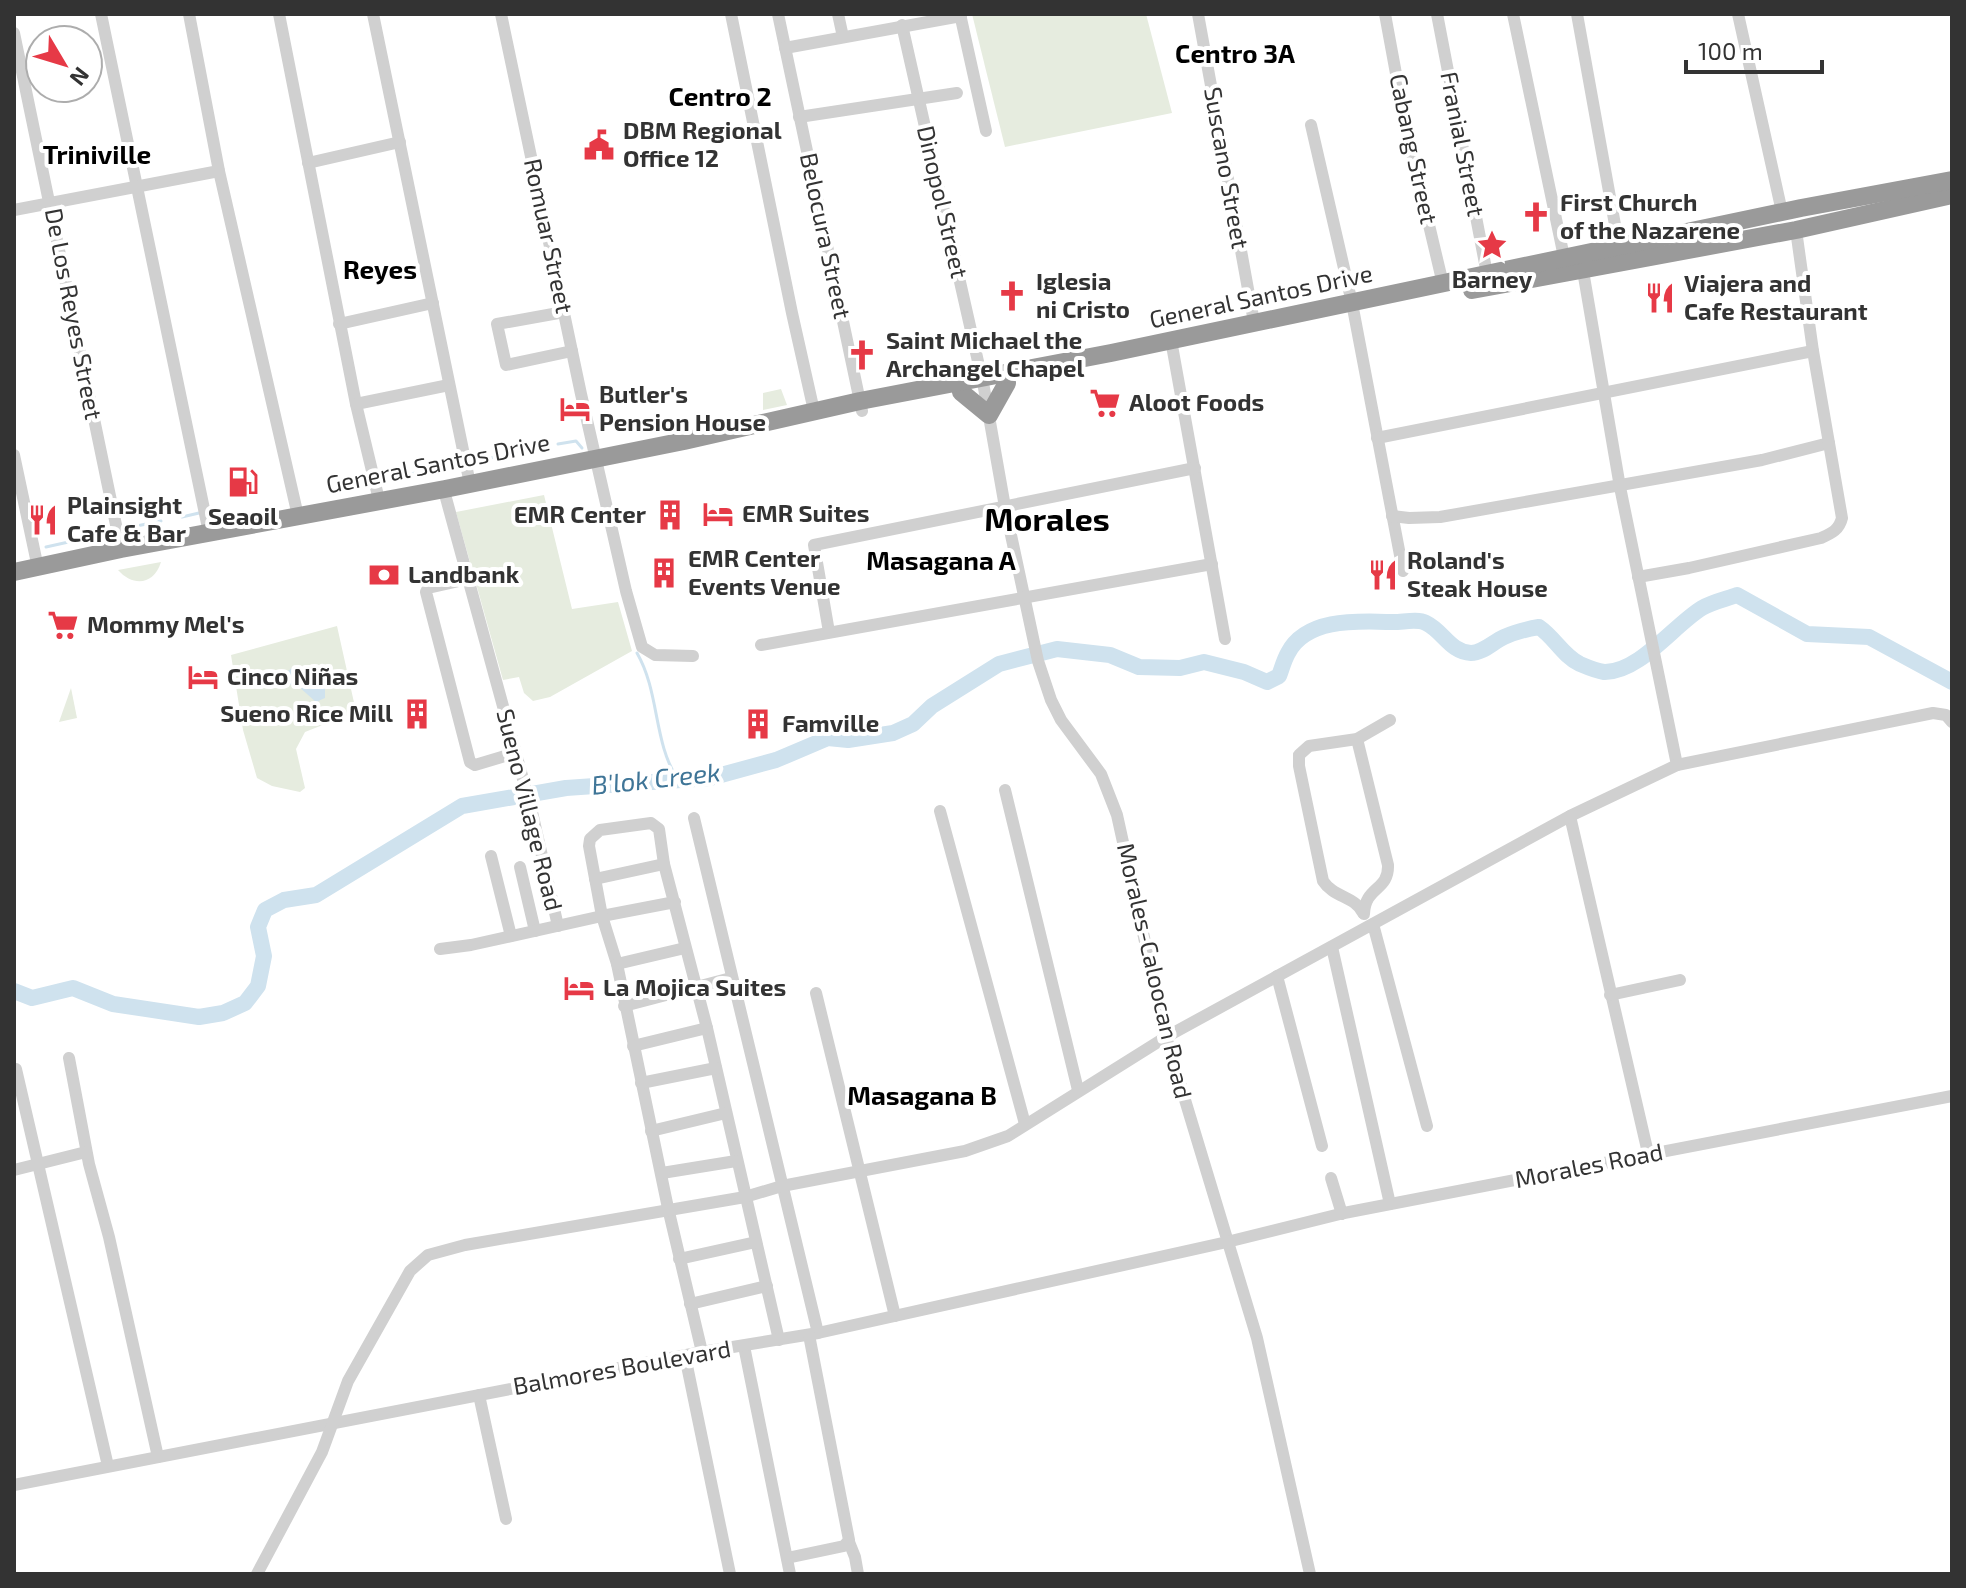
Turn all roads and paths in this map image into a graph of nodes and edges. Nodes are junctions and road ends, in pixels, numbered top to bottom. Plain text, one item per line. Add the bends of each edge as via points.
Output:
1 (101, 14) edge
2 (189, 14) edge
3 (279, 14) edge
4 (373, 14) edge
5 (501, 14) edge
6 (731, 14) edge
7 (778, 14) edge
8 (838, 14) edge
9 (1198, 14) edge
10 (1385, 14) edge
11 (1437, 14) edge
12 (1513, 14) edge
13 (1577, 14) edge
14 (1738, 14) edge
15 (961, 15) edge
16 (902, 25) junction
17 (14, 33) edge
18 (843, 37) junction
19 (785, 48) junction
20 (957, 93) dead end
21 (917, 98) junction
22 (799, 117) junction
23 (1311, 125) dead end
24 (986, 131) dead end
25 (400, 142) junction
26 (308, 163) junction
27 (219, 171) junction
28 (1952, 180) edge
29 (136, 187) junction
30 (1952, 195) edge
31 (51, 203) junction
32 (14, 210) edge
33 (1782, 212) junction
34 (1796, 230) junction
35 (1619, 247) junction
36 (1576, 260) junction
37 (1487, 274) junction
38 (1443, 284) junction
39 (433, 303) junction
40 (1352, 308) junction
41 (564, 312) junction
42 (1254, 322) junction
43 (339, 324) junction
44 (1172, 345) junction
45 (572, 351) junction
46 (1813, 351) junction
47 (983, 383) junction
48 (1007, 383) junction
49 (449, 385) junction
50 (961, 392) junction
51 (1604, 394) junction
52 (356, 404) junction
53 (861, 406) junction
54 (814, 411) junction
55 (989, 415) junction
56 (1377, 438) junction
57 (1829, 443) junction
58 (14, 455) edge
59 (597, 463) junction
60 (1195, 468) junction
61 (470, 484) junction
62 (1620, 487) junction
63 (446, 498) junction
64 (379, 500) junction
65 (1005, 507) junction
66 (298, 516) junction
67 (1392, 516) junction
68 (209, 533) junction
69 (121, 549) junction
70 (1212, 564) junction
71 (38, 568) junction
72 (1403, 571) dead end
73 (14, 572) edge
74 (1638, 577) junction
75 (468, 579) junction
76 (14, 581) edge
77 (1024, 600) junction
78 (829, 632) junction
79 (1225, 639) dead end
80 (761, 645) dead end
81 (693, 656) dead end
82 (1390, 720) dead end
83 (1952, 722) edge
84 (1357, 739) junction
85 (515, 753) junction
86 (1677, 765) junction
87 (1005, 790) dead end
88 (940, 811) dead end
89 (1570, 816) junction
90 (694, 818) dead end
91 (491, 856) dead end
92 (664, 864) junction
93 (520, 867) dead end
94 (595, 879) junction
95 (675, 902) junction
96 (1363, 913) junction
97 (602, 916) junction
98 (558, 926) junction
99 (1370, 926) junction
100 (535, 931) junction
101 (511, 936) junction
102 (1332, 947) junction
103 (685, 948) junction
104 (440, 949) dead end
105 (617, 964) junction
106 (1277, 976) junction
107 (731, 978) junction
108 (1680, 980) dead end
109 (696, 987) junction
110 (816, 993) dead end
111 (1610, 995) junction
112 (624, 1006) junction
113 (707, 1028) junction
114 (1166, 1037) junction
115 (633, 1046) junction
116 (69, 1058) dead end
117 (716, 1068) junction
118 (16, 1069) dead end
119 (641, 1083) junction
120 (1078, 1090) junction
121 (1952, 1096) edge
122 (726, 1113) junction
123 (1025, 1124) junction
124 (1427, 1126) dead end
125 (651, 1131) junction
126 (1322, 1146) dead end
127 (86, 1152) junction
128 (1648, 1153) junction
129 (736, 1161) junction
130 (37, 1164) junction
131 (14, 1170) edge
132 (861, 1171) junction
133 (662, 1173) junction
134 (1331, 1178) dead end
135 (782, 1186) junction
136 (745, 1197) junction
137 (1390, 1204) junction
138 (668, 1208) junction
139 (1342, 1214) junction
140 (756, 1242) junction
141 (1227, 1242) junction
142 (679, 1259) junction
143 (767, 1286) junction
144 (690, 1304) junction
145 (895, 1316) junction
146 (814, 1334) junction
147 (779, 1340) junction
148 (744, 1346) junction
149 (702, 1352) junction
150 (685, 1356) junction
151 (479, 1395) junction
152 (333, 1422) junction
153 (158, 1457) junction
154 (108, 1466) junction
155 (14, 1485) edge
156 (506, 1519) dead end
157 (849, 1542) junction
158 (787, 1558) junction
159 (257, 1574) edge
160 (730, 1574) edge
161 (790, 1574) edge
162 (858, 1574) edge
163 (1310, 1574) edge

1 - 29 street
2 - 27 street
3 - 26 street
4 - 25 street
5 - 41 street, Romuar Street
6 - 54 street
7 - 19 street, Belocura Street
8 - 18 street
9 - 42 street, Suscano Street
10 - 38 street, Cabang Street
11 - 37 street, Franial Street
12 - 36 street
13 - 35 street
14 - 33 street
15 - 16 street
15 - 24 street
16 - 18 street
16 - 21 street, Dinopol Street
17 - 31 street, De Los Reyes Street
18 - 19 street
19 - 22 street, Belocura Street
20 - 21 street
21 - 22 street
21 - 47 street, Dinopol Street
22 - 53 street, Belocura Street
23 - 40 street
25 - 26 street
25 - 39 street
26 - 43 street
27 - 29 street
27 - 66 street
28 - 33 highway, General Santos Drive
29 - 31 street
29 - 68 street
30 - 34 highway, General Santos Drive
31 - 32 street
31 - 69 street, De Los Reyes Street
33 - 35 highway, General Santos Drive
34 - 36 highway, General Santos Drive
34 - 46 street
35 - 36 highway, General Santos Drive
36 - 37 highway, General Santos Drive
36 - 40 highway, General Santos Drive
36 - 51 street
37 - 38 highway, General Santos Drive
38 - 40 highway, General Santos Drive
39 - 43 street
39 - 49 street
40 - 42 highway, General Santos Drive
40 - 44 highway, General Santos Drive
40 - 56 street
41 - 45 street, Romuar Street
41 - 45 street via 497,324 506,365
42 - 44 highway, General Santos Drive
43 - 52 street
44 - 47 highway, General Santos Drive
44 - 48 highway, General Santos Drive
44 - 60 street
45 - 59 street, Romuar Street
46 - 51 street
46 - 57 street
47 - 48 highway, General Santos Drive
47 - 50 highway, General Santos Drive
47 - 53 highway, General Santos Drive
47 - 55 street, Morales-Caloocan Road
48 - 55 highway
49 - 52 street
49 - 61 street
50 - 53 highway, General Santos Drive
50 - 55 highway
51 - 56 street
51 - 62 street
52 - 64 street
53 - 54 highway, General Santos Drive
53 - 59 highway, General Santos Drive
54 - 59 highway, General Santos Drive
55 - 65 street, Morales-Caloocan Road
56 - 67 street
57 - 62 street
57 - 74 street via 1842,518 1833,533
58 - 71 street
59 - 61 highway, General Santos Drive
59 - 63 highway, General Santos Drive
59 - 81 street, Romuar Street via 642,647 655,655
60 - 65 street
60 - 70 street
61 - 64 highway, General Santos Drive
62 - 67 street via 1440,517
62 - 74 street
63 - 75 street, Sueno Village Road
63 - 76 highway, General Santos Drive
64 - 66 highway, General Santos Drive
65 - 77 street, Morales-Caloocan Road
65 - 78 street via 814,545
66 - 68 highway, General Santos Drive
67 - 72 street
68 - 69 highway, General Santos Drive
69 - 71 highway, General Santos Drive
70 - 77 street
70 - 79 street
71 - 73 highway, General Santos Drive
74 - 86 street
75 - 85 street, Sueno Village Road
75 - 85 street via 428,588 426,597 470,762
77 - 78 street
77 - 114 street, Morales-Caloocan Road via 1051,700 1109,792
78 - 80 street
82 - 84 street
83 - 86 street via 1933,713
84 - 96 street via 1389,874 1369,894
84 - 96 street via 1309,746 1299,755 1299,766 1323,881 1334,893 1358,903
85 - 98 street, Sueno Village Road
86 - 89 street
87 - 120 street
88 - 123 street
89 - 99 street
89 - 111 street
90 - 107 street
91 - 101 street
92 - 94 street
92 - 94 street via 655,825 600,830 589,842
92 - 95 street
93 - 100 street
94 - 97 street
95 - 97 street
95 - 103 street
96 - 99 street
97 - 98 street, Sueno Village Road
97 - 105 street, Sueno Village Road
98 - 100 street
99 - 102 street
99 - 124 street
100 - 101 street
101 - 104 street
102 - 106 street
102 - 137 street
103 - 105 street
103 - 109 street
105 - 112 street, Sueno Village Road
106 - 114 street
106 - 126 street
107 - 109 street
107 - 135 street
108 - 111 street
109 - 112 street
109 - 113 street
110 - 132 street
111 - 128 street
112 - 115 street, Sueno Village Road
113 - 115 street
113 - 117 street
114 - 120 street
114 - 141 street, Morales-Caloocan Road
115 - 119 street, Sueno Village Road
116 - 127 street
117 - 119 street
117 - 122 street
118 - 130 street
119 - 125 street, Sueno Village Road
120 - 123 street
121 - 128 street, Morales Road
122 - 125 street
122 - 129 street
123 - 132 street via 965,1151
125 - 133 street, Sueno Village Road
127 - 130 street
127 - 153 street
128 - 137 street, Morales Road
129 - 133 street
129 - 136 street
130 - 131 street
130 - 154 street
132 - 135 street
132 - 145 street
133 - 138 street, Sueno Village Road
134 - 139 street
135 - 136 street
135 - 146 street
136 - 138 street
136 - 140 street
137 - 139 street, Morales Road
138 - 142 street, Sueno Village Road
138 - 152 street via 428,1255 410,1271 388,1309 348,1381
139 - 141 street, Morales Road
140 - 142 street
140 - 143 street
141 - 145 street, Balmores Boulevard
141 - 163 street, Morales-Caloocan Road via 1257,1338
142 - 144 street, Sueno Village Road
143 - 144 street
143 - 147 street
144 - 149 street, Sueno Village Road
145 - 146 street, Balmores Boulevard
146 - 147 street, Balmores Boulevard
146 - 157 street
147 - 148 street, Balmores Boulevard
148 - 149 street, Balmores Boulevard
148 - 158 street
149 - 150 street, Balmores Boulevard
150 - 151 street, Balmores Boulevard
150 - 160 street
151 - 152 street, Balmores Boulevard
151 - 156 street
152 - 153 street, Balmores Boulevard
152 - 159 street
153 - 154 street, Balmores Boulevard
154 - 155 street, Balmores Boulevard
157 - 158 street
157 - 162 street
158 - 161 street

